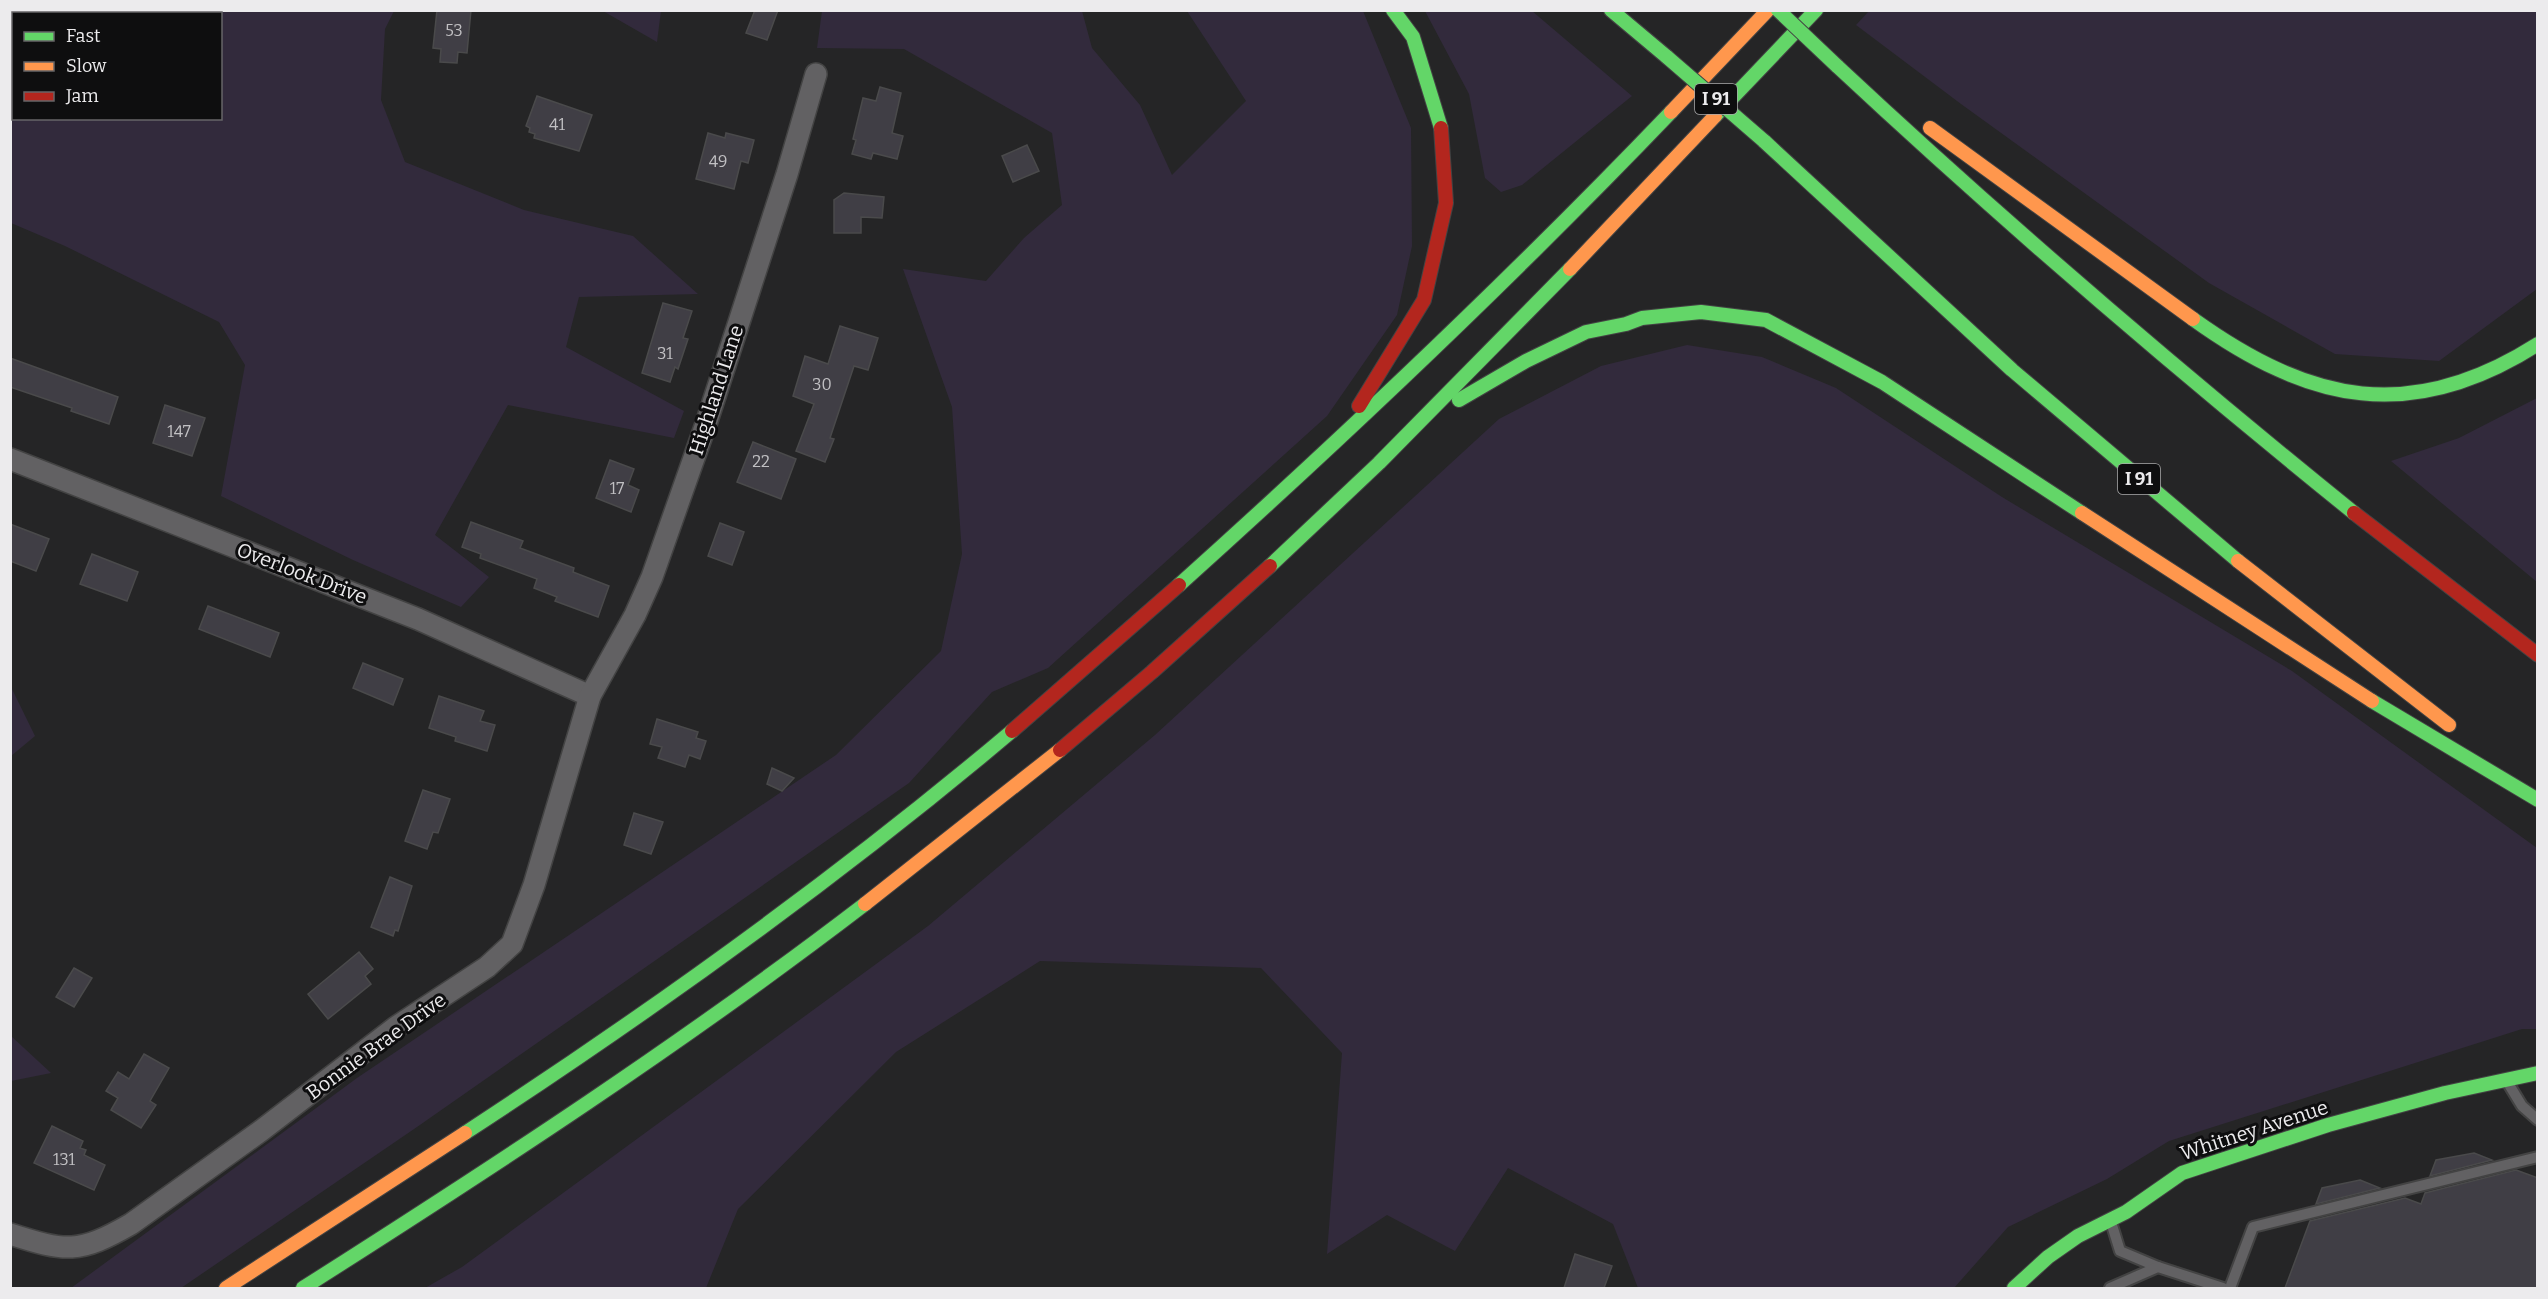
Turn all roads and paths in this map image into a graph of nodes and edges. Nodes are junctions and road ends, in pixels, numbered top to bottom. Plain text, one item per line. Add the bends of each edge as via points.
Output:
1 (1393, 10) edge
2 (1611, 10) edge
3 (1768, 10) edge
4 (1778, 10) edge
5 (1816, 10) edge
6 (1836, 66) junction
7 (816, 74) dead end
8 (2538, 344) edge
9 (1424, 420) junction
10 (1338, 441) junction
11 (10, 459) edge
12 (2538, 655) edge
13 (590, 696) junction
14 (2460, 733) dead end
15 (2487, 753) dead end
16 (2538, 789) edge
17 (2538, 800) edge
18 (2538, 1073) edge
19 (2506, 1080) junction
20 (2538, 1120) edge
21 (2538, 1157) edge
22 (2110, 1219) junction
23 (10, 1234) edge
24 (2158, 1267) junction
25 (226, 1288) edge
26 (303, 1288) edge
27 (2014, 1288) edge
28 (2110, 1288) edge
29 (2223, 1288) edge
30 (2230, 1288) edge

1 - 10 main road via 1413,37 1441,124 1446,203 1424,300
2 - 14 main road, I 91, bridge via 1764,141 1886,257 2139,480 2319,626
3 - 10 main road via 1542,245
4 - 6 main road, bridge
5 - 9 main road
6 - 8 main road via 2010,183 2195,320 2249,356 2299,380 2354,393 2438,388 2503,366
6 - 12 main road via 2024,234 2304,474
7 - 13 street, Highland Lane via 719,387 652,577
9 - 17 main road via 1526,361 1586,332 1642,318 1701,312 1766,320 1882,382 2333,678
9 - 26 main road via 1163,663 942,845 603,1093
10 - 25 main road via 1018,727 827,881 596,1048
11 - 13 street, Overlook Drive via 418,619
13 - 23 street, Bonnie Brae Drive via 534,885 517,935 505,953 396,1027 262,1130 111,1235 73,1249
15 - 16 main road
18 - 19 main road, Whitney Avenue
19 - 20 lane via 2522,1106
19 - 22 main road, Whitney Avenue via 2328,1125 2182,1173
21 - 30 lane via 2253,1227
22 - 24 lane via 2120,1251
22 - 27 main road, Whitney Avenue via 2048,1257
24 - 28 lane
24 - 29 lane

